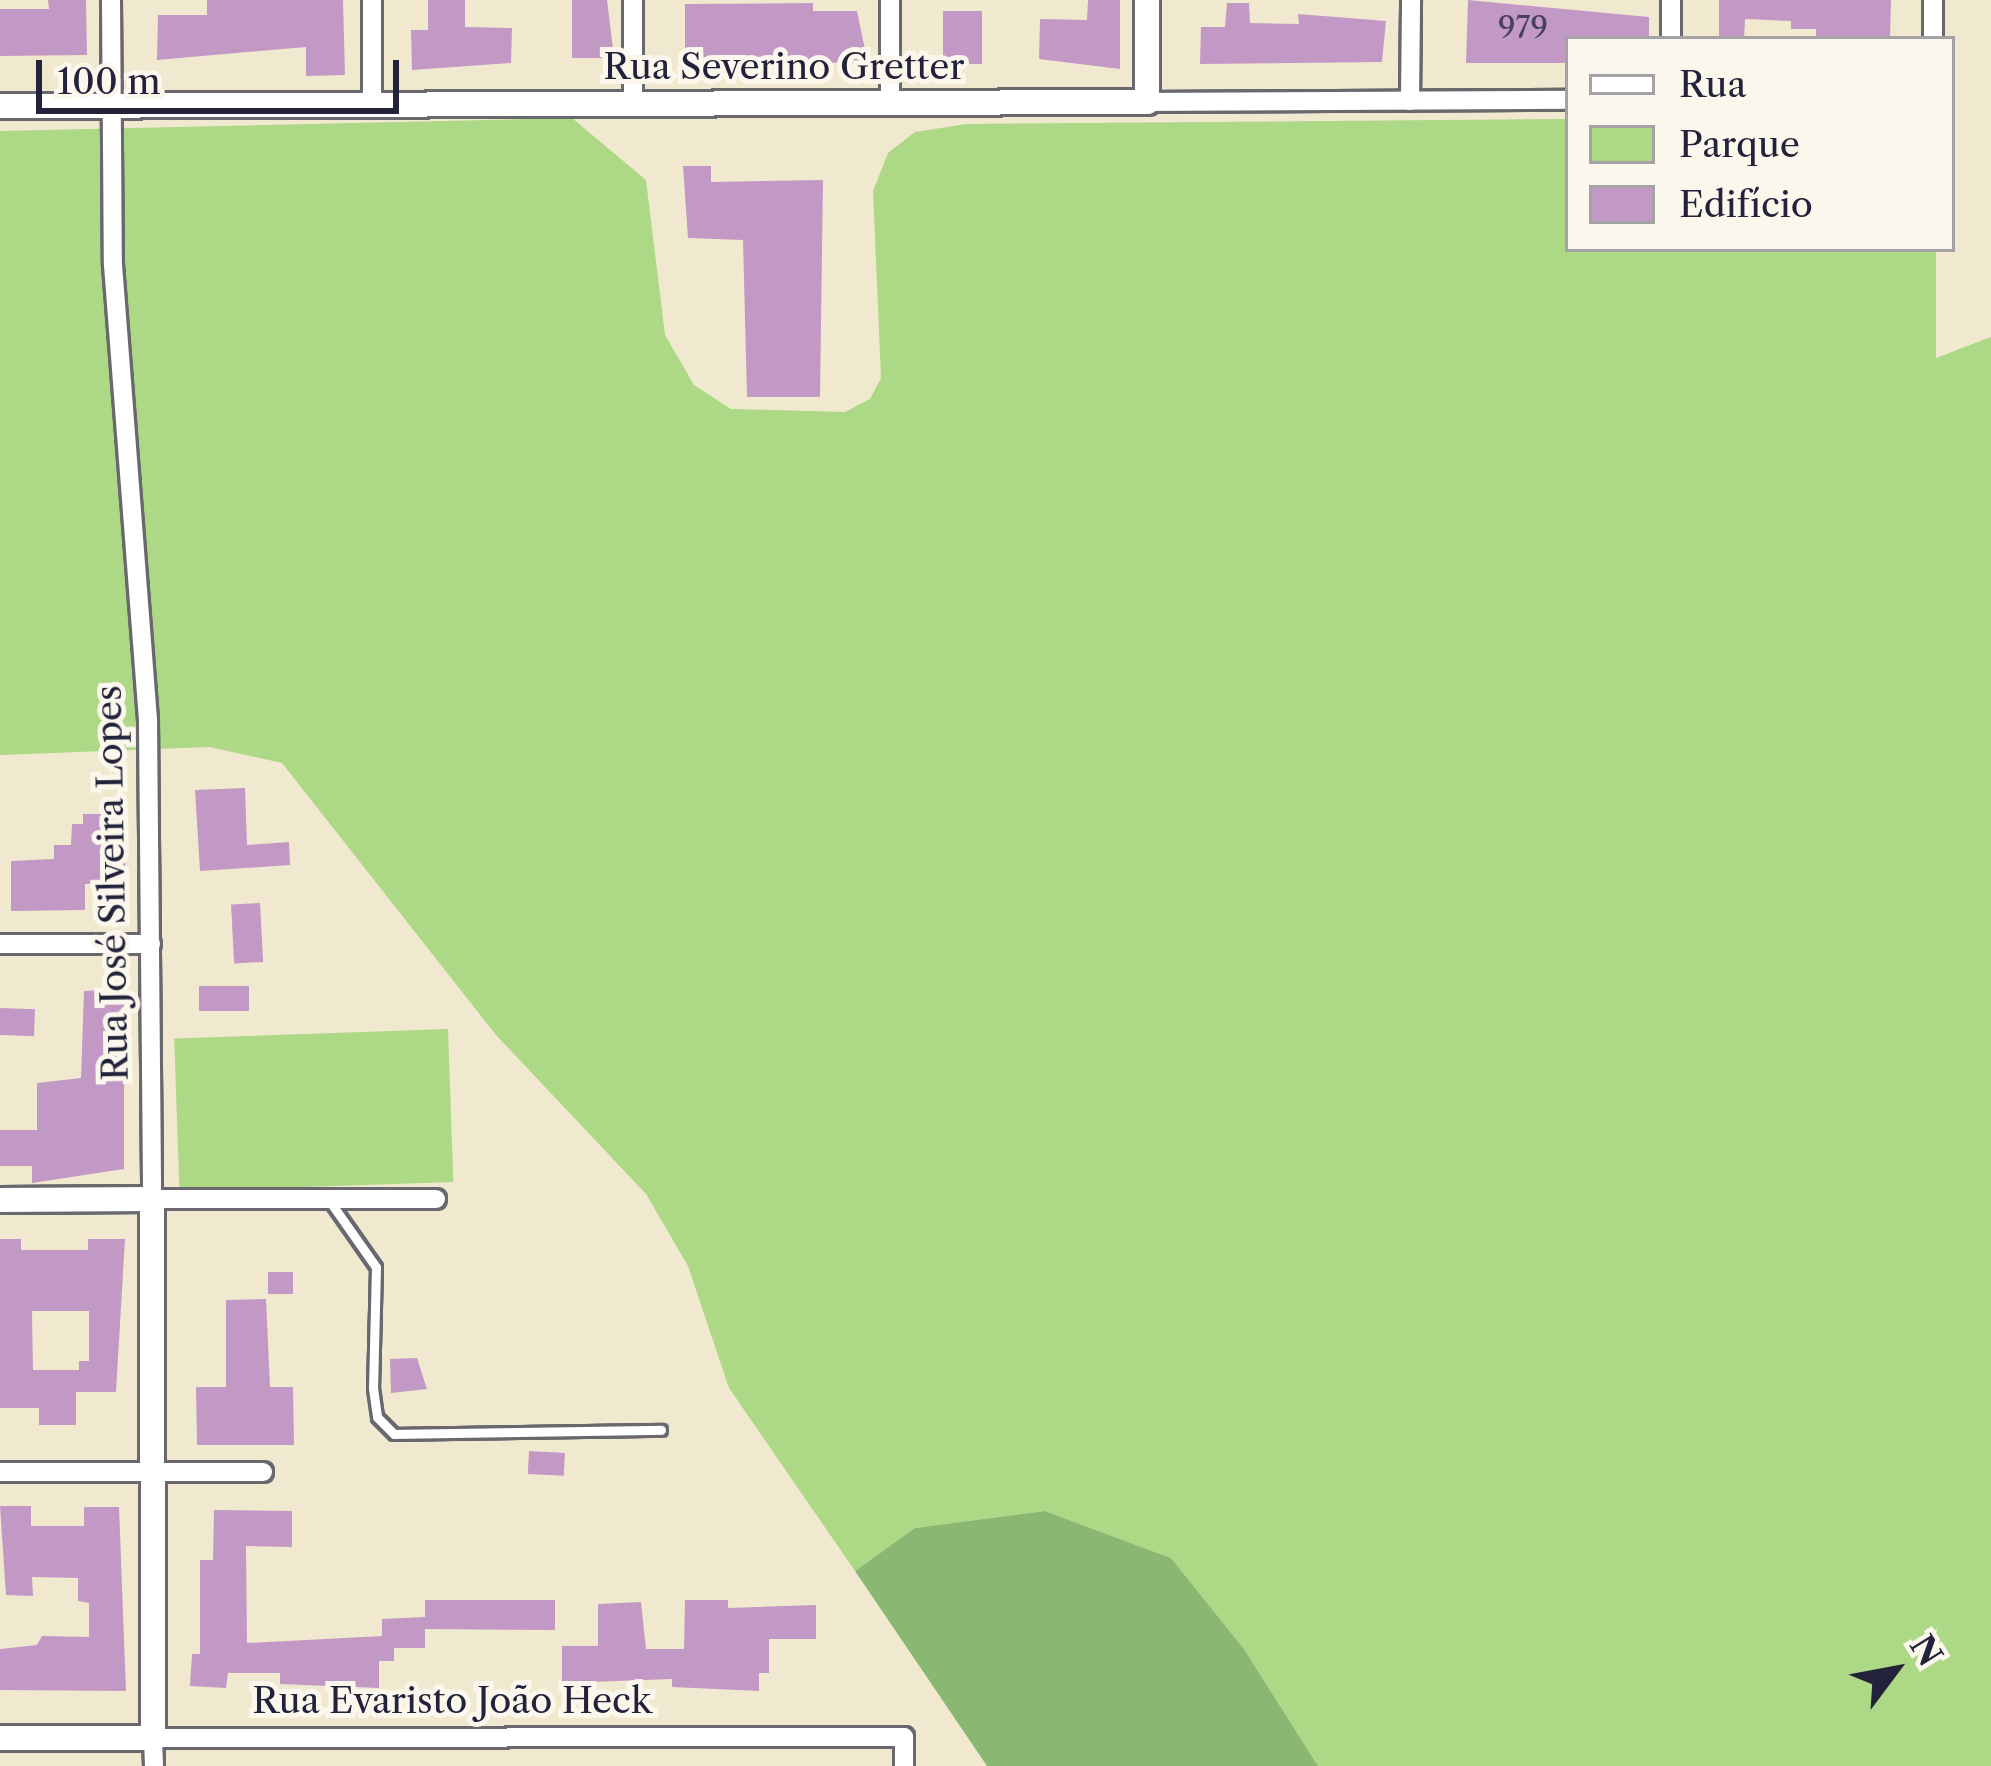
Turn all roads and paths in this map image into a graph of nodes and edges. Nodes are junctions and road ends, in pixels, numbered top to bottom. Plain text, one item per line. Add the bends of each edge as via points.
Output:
1 (111, 0) edge
2 (372, 0) edge
3 (633, 0) edge
4 (890, 0) edge
5 (1147, 0) edge
6 (1411, 0) edge
7 (1671, 0) edge
8 (1933, 0) edge
9 (1671, 36) edge
10 (1933, 36) edge
11 (1565, 100) edge
12 (1410, 101) junction
13 (1147, 102) junction
14 (890, 103) junction
15 (634, 104) junction
16 (372, 105) junction
17 (0, 106) edge
18 (112, 106) junction
19 (0, 944) edge
20 (151, 944) junction
21 (152, 1199) junction
22 (327, 1199) junction
23 (436, 1199) dead end
24 (0, 1200) edge
25 (661, 1430) dead end
26 (0, 1472) edge
27 (153, 1472) junction
28 (263, 1472) dead end
29 (0, 1738) edge
30 (154, 1738) junction
31 (154, 1766) edge
32 (904, 1766) edge

1 - 18 street, Rua José Silveira Lopes
2 - 16 street
3 - 15 street
4 - 14 street
5 - 13 street
6 - 12 street
7 - 9 street
8 - 10 street
11 - 12 street, Rua Severino Gretter
12 - 13 street, Rua Severino Gretter
13 - 14 street, Rua Severino Gretter
14 - 15 street, Rua Severino Gretter
15 - 16 street, Rua Severino Gretter
16 - 18 street, Rua Severino Gretter
17 - 18 street, Rua Severino Gretter
18 - 20 street, Rua José Silveira Lopes via 113,265 148,722
19 - 20 street
20 - 21 street, Rua José Silveira Lopes
21 - 22 street
21 - 24 street
21 - 27 street, Rua José Silveira Lopes
22 - 23 street
22 - 25 lane via 376,1267 373,1388 377,1417 394,1434
26 - 27 street
27 - 28 street
27 - 30 street, Rua José Silveira Lopes
29 - 30 street, Rua Evaristo João Heck
30 - 31 street, Rua José Silveira Lopes
30 - 32 street, Rua Evaristo João Heck via 904,1737

